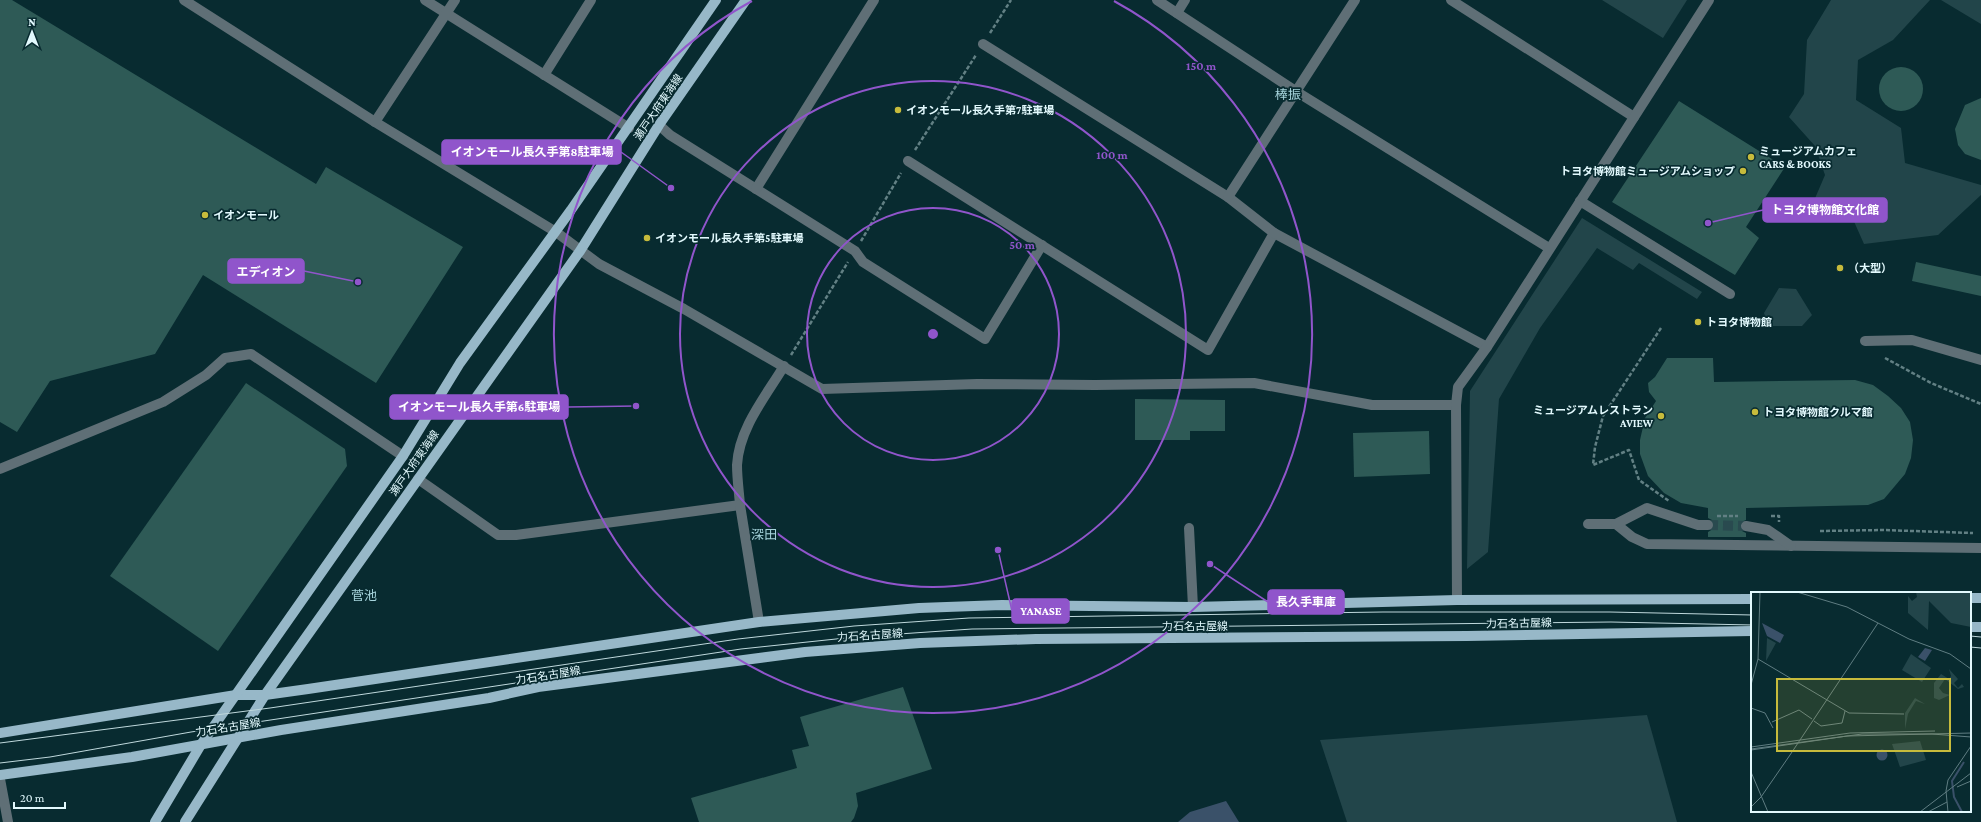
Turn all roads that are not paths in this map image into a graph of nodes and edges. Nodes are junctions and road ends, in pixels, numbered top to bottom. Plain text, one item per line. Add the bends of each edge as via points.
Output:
1 (184, 0) edge
2 (425, 0) edge
3 (455, 0) edge
4 (591, 0) edge
5 (716, 0) edge
6 (746, 0) edge
7 (874, 0) edge
8 (1157, 0) edge
9 (1185, 0) edge
10 (1355, 0) edge
11 (1452, 0) edge
12 (1709, 0) edge
13 (1177, 13) junction
14 (446, 14) junction
15 (983, 44) road end
16 (544, 75) junction
17 (1297, 92) junction
18 (1634, 117) junction
19 (375, 122) junction
20 (659, 125) junction
21 (629, 128) junction
22 (908, 160) road end
23 (756, 189) junction
24 (1228, 197) junction
25 (1580, 201) junction
26 (556, 232) junction
27 (1274, 233) junction
28 (1042, 245) junction
29 (1549, 248) junction
30 (580, 251) junction
31 (1730, 294) dead end
32 (1865, 341) dead end
33 (1487, 347) junction
34 (1981, 360) edge
35 (784, 366) junction
36 (1456, 405) junction
37 (403, 456) junction
38 (0, 469) edge
39 (418, 479) junction
40 (740, 505) junction
41 (1588, 524) dead end
42 (1616, 524) junction
43 (1708, 525) tunnel mouth
44 (1746, 526) tunnel mouth
45 (1189, 528) dead end
46 (1791, 546) junction
47 (1981, 548) edge
48 (1751, 599) edge
49 (1457, 600) junction
50 (1193, 607) junction
51 (759, 622) junction
52 (1751, 631) edge
53 (265, 694) junction
54 (236, 695) junction
55 (0, 733) edge
56 (238, 739) junction
57 (202, 743) junction
58 (0, 775) edge
59 (0, 779) edge
60 (8, 822) edge
61 (155, 822) edge
62 (185, 822) edge

1 - 19 street
2 - 14 street
3 - 14 street
4 - 16 street
5 - 21 main road, 瀬戸大府東海線
6 - 20 main road, 瀬戸大府東海線
7 - 23 street
8 - 13 street
9 - 13 street
10 - 17 street
11 - 18 street
12 - 18 street
13 - 17 street
14 - 16 street
14 - 19 street
15 - 24 street
16 - 21 street
17 - 24 street
17 - 29 street
18 - 25 street
19 - 26 street
20 - 23 street via 670,135
20 - 30 main road, 瀬戸大府東海線
21 - 26 main road, 瀬戸大府東海線
22 - 28 street
23 - 28 street via 855,251 864,262 985,339
24 - 27 street
25 - 29 street
25 - 31 street
26 - 30 street
26 - 37 main road, 瀬戸大府東海線 via 460,363
27 - 28 street via 1208,350
27 - 33 street
29 - 33 street
30 - 35 street
30 - 39 main road, 瀬戸大府東海線
32 - 34 street via 1912,340
33 - 36 street via 1458,387
35 - 36 street via 822,389 977,384 1254,383 1372,405
35 - 40 street via 745,431 739,449 737,465
36 - 49 street
37 - 38 street via 251,354 225,358 206,374 163,402
37 - 54 main road, 瀬戸大府東海線
39 - 40 street via 498,535 516,536
39 - 53 main road, 瀬戸大府東海線
40 - 51 street
41 - 42 street
42 - 43 street via 1647,508 1698,525
42 - 46 street via 1632,537 1647,544
44 - 46 street via 1768,530
45 - 50 street
46 - 47 street
48 - 49 main road, 力石名古屋線
49 - 50 main road, 力石名古屋線
50 - 51 main road, 力石名古屋線 via 1002,605 926,608
51 - 53 main road, 力石名古屋線
52 - 56 main road, 力石名古屋線 via 1036,639 920,643 805,652 538,687 489,698
53 - 54 main road, 力石名古屋線
53 - 56 main road, 瀬戸大府東海線
54 - 55 main road, 力石名古屋線
54 - 57 main road, 瀬戸大府東海線
56 - 57 main road, 力石名古屋線
56 - 62 main road, 瀬戸大府東海線
57 - 58 main road, 力石名古屋線 via 132,757
57 - 61 main road, 瀬戸大府東海線
59 - 60 street

